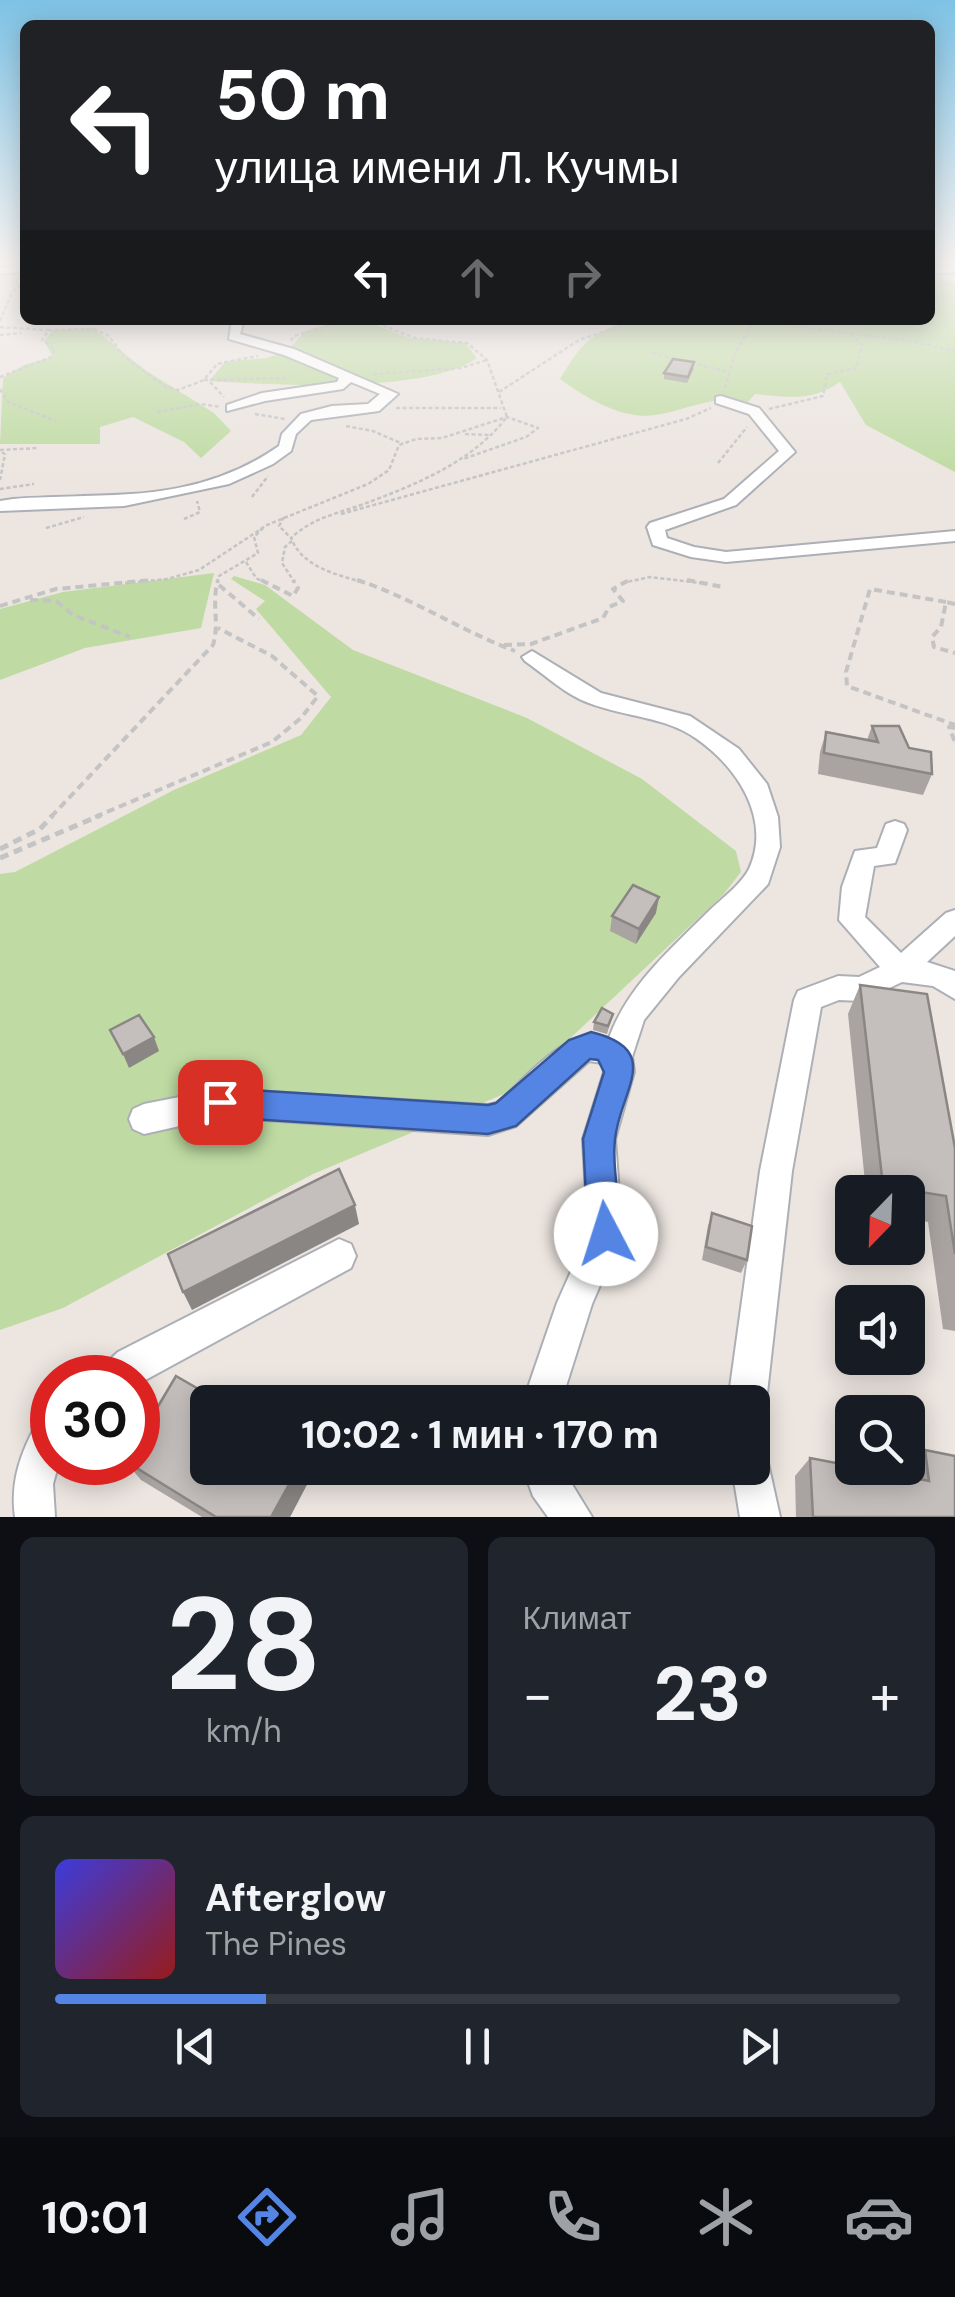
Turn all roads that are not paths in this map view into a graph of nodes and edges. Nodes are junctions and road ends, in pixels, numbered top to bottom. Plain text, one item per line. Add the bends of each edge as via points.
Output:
1 (234, 333) edge
2 (347, 375) junction
3 (720, 400) road end
4 (224, 407) road end
5 (0, 506) edge
6 (955, 536) edge
7 (532, 656) road end
8 (895, 830) dead end
9 (955, 920) edge
10 (900, 970) junction
11 (955, 986) edge
12 (617, 1058) junction
13 (144, 1119) dead end
14 (339, 1256) dead end
15 (151, 1355) edge
16 (548, 1385) edge
17 (749, 1385) edge
18 (31, 1485) edge
19 (549, 1485) edge
20 (755, 1485) edge
21 (35, 1517) edge
22 (572, 1517) edge
23 (760, 1517) edge

1 - 2 street
2 - 4 street via 343,384
2 - 5 street via 392,394 374,408 301,418 287,434 286,448 247,474 102,503
3 - 6 street via 758,412 787,452 730,502 656,526 659,541 726,558
7 - 12 street via 594,698 703,732 755,784 766,816 768,847 759,877 632,1014
8 - 10 street via 886,856 864,858 852,920
9 - 10 street
10 - 11 street via 939,975
10 - 17 street via 862,989 838,988 808,1000 776,1171
12 - 13 street via 606,1049 580,1050 504,1116 488,1120 220,1102
12 - 16 street via 599,1139 606,1234
14 - 15 street
18 - 21 street
19 - 22 street
20 - 23 street

